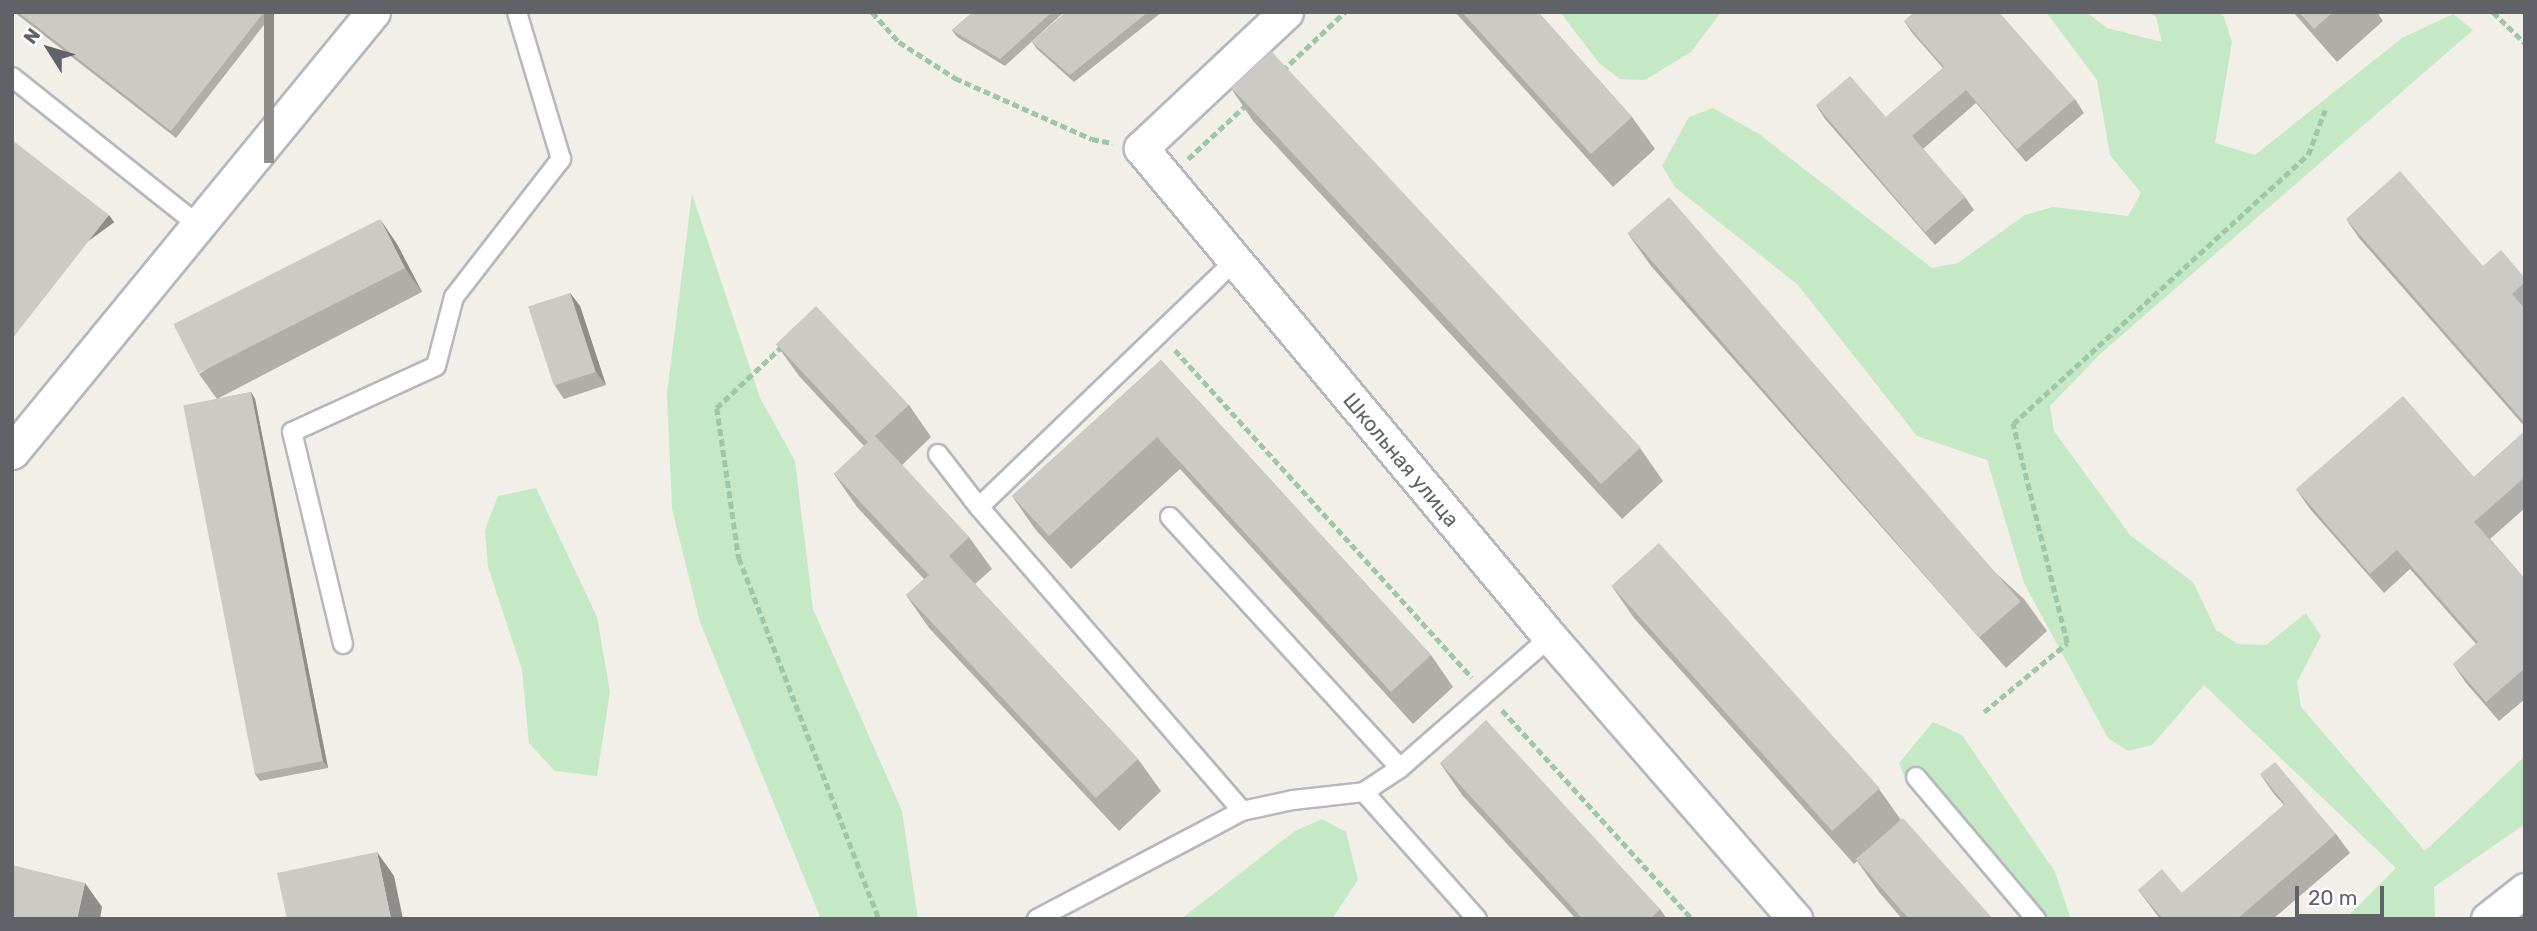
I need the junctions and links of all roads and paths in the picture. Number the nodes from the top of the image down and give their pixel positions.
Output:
1 (373, 12) edge
2 (517, 12) edge
3 (872, 12) edge
4 (1286, 12) edge
5 (1345, 12) edge
6 (2493, 12) edge
7 (2525, 43) edge
8 (12, 77) edge
9 (1275, 77) edge
10 (1256, 96) edge
11 (2325, 110) dead end
12 (1141, 148) junction
13 (1167, 179) junction
14 (200, 226) junction
15 (1235, 261) junction
16 (1160, 334) junction
17 (784, 345) edge
18 (12, 452) edge
19 (938, 454) dead end
20 (979, 507) junction
21 (1170, 517) dead end
22 (1550, 637) junction
23 (343, 644) dead end
24 (1486, 693) junction
25 (1984, 712) dead end
26 (1400, 768) junction
27 (1916, 777) dead end
28 (1364, 792) junction
29 (1242, 811) junction
30 (2525, 890) edge
31 (879, 919) edge
32 (1037, 919) edge
33 (1477, 919) edge
34 (1692, 919) edge
35 (1794, 919) edge
36 (2036, 919) edge
37 (2488, 919) edge

1 - 14 street
2 - 23 lane
3 - 12 path
4 - 12 street
5 - 9 path
6 - 7 path
8 - 14 lane
10 - 13 path
11 - 25 path
12 - 13 street, Школьная улица
13 - 15 street, Школьная улица
14 - 18 street
15 - 16 lane
15 - 22 street, Школьная улица
16 - 20 lane
16 - 24 path
17 - 31 path
19 - 20 lane
20 - 29 lane
21 - 26 lane
22 - 24 lane
22 - 35 street, Школьная улица
24 - 26 lane
24 - 34 path
26 - 28 lane
27 - 36 lane
28 - 29 lane
28 - 33 lane
29 - 32 lane
30 - 37 street

